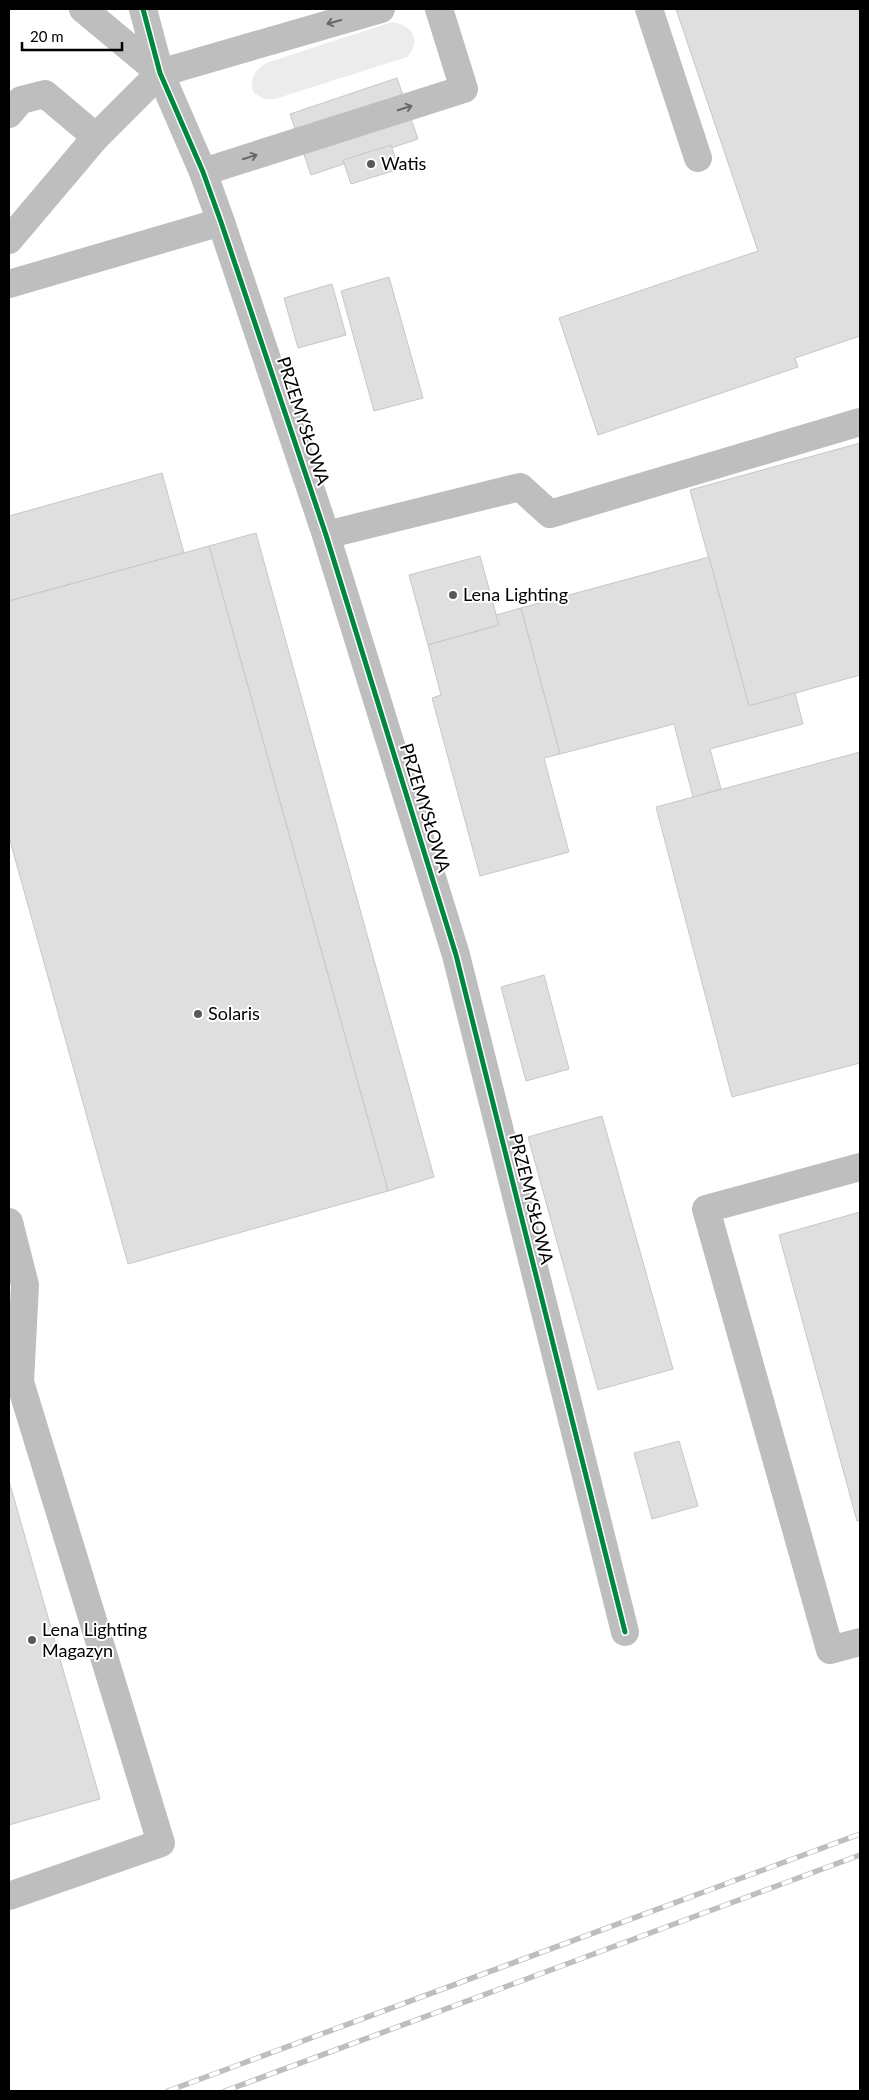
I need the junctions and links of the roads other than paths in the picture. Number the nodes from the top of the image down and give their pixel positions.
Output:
1 (83, 9) edge
2 (143, 9) edge
3 (381, 9) edge
4 (439, 9) edge
5 (649, 9) edge
6 (160, 74) junction
7 (9, 114) edge
8 (96, 137) junction
9 (698, 158) dead end
10 (203, 172) junction
11 (221, 222) junction
12 (9, 240) edge
13 (9, 284) edge
14 (860, 422) edge
15 (326, 535) junction
16 (860, 1167) edge
17 (9, 1222) edge
18 (14, 1383) edge
19 (625, 1632) dead end
20 (860, 1642) edge
21 (9, 1896) edge

1 - 6 street, PRZEMYSŁOWA
2 - 6 street, PRZEMYSŁOWA
3 -> 6 street
10 -> 4 street
5 - 9 street
6 - 8 street
6 - 10 street, PRZEMYSŁOWA
7 - 8 street
8 - 12 street
10 - 11 street, PRZEMYSŁOWA
11 - 13 street
11 - 15 street, PRZEMYSŁOWA
14 - 15 street
15 - 19 street, PRZEMYSŁOWA
16 - 20 street
17 - 18 street
18 - 21 street

